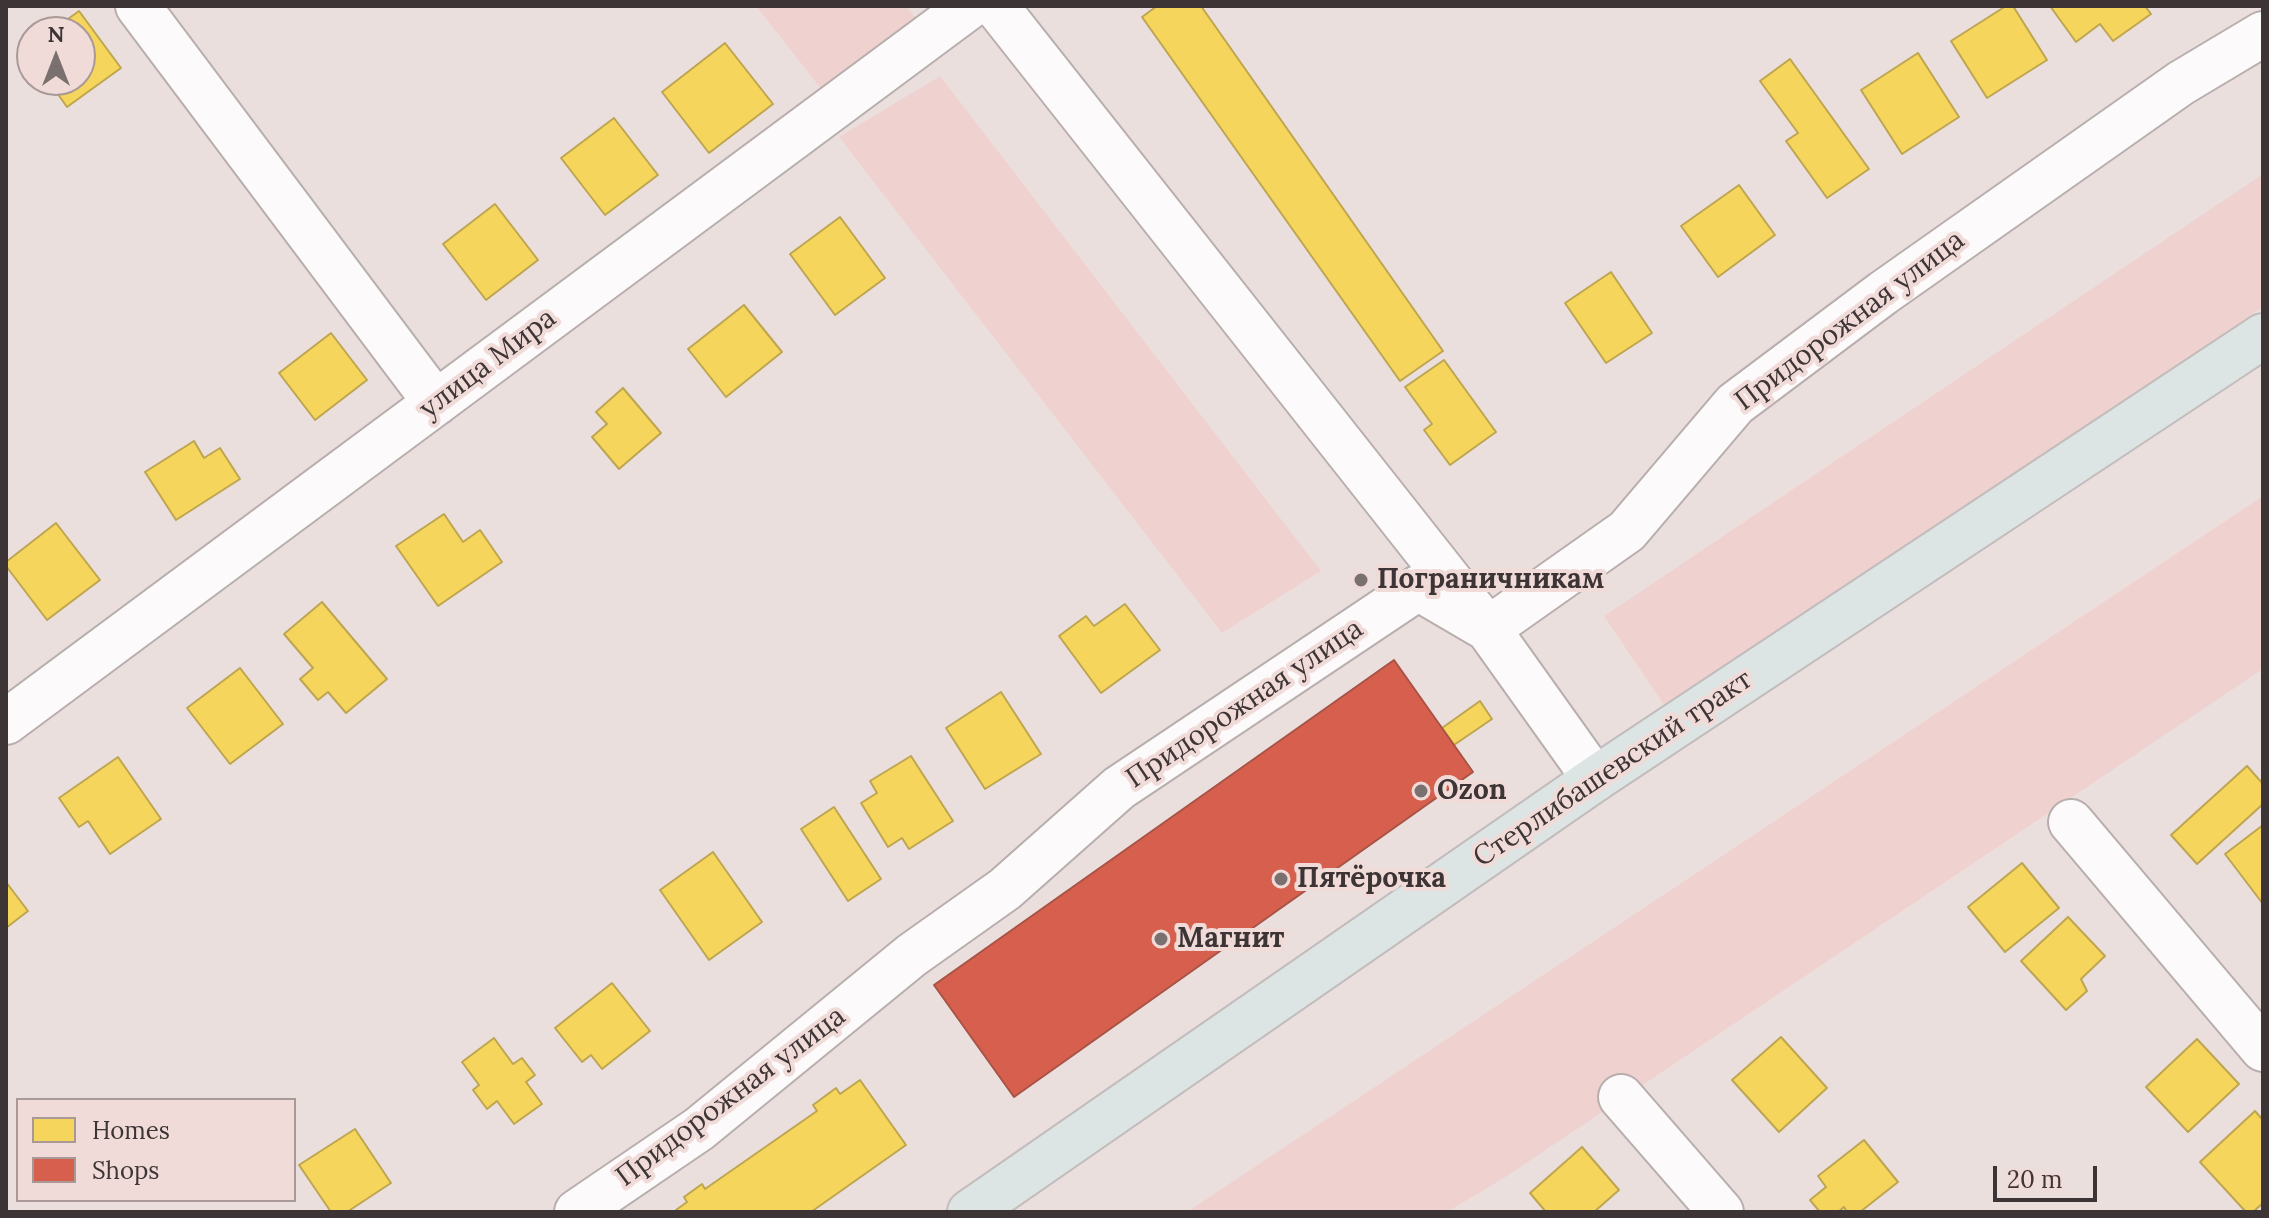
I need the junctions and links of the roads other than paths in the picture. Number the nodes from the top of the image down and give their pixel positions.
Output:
1 (138, 6) edge
2 (970, 6) edge
3 (996, 6) edge
4 (2263, 34) edge
5 (2263, 336) edge
6 (436, 403) junction
7 (1488, 629) junction
8 (6, 722) edge
9 (1595, 779) junction
10 (2071, 822) dead end
11 (2263, 1049) edge
12 (1621, 1097) dead end
13 (577, 1212) edge
14 (970, 1212) edge
15 (1721, 1212) edge

1 - 6 street
2 - 6 street, улица Мира
3 - 7 street
4 - 7 street, Придорожная улица
5 - 9 main road, Стерлибашевский тракт
6 - 8 street, улица Мира
7 - 9 street
7 - 13 street, Придорожная улица
9 - 14 main road, Стерлибашевский тракт
10 - 11 street
12 - 15 street

